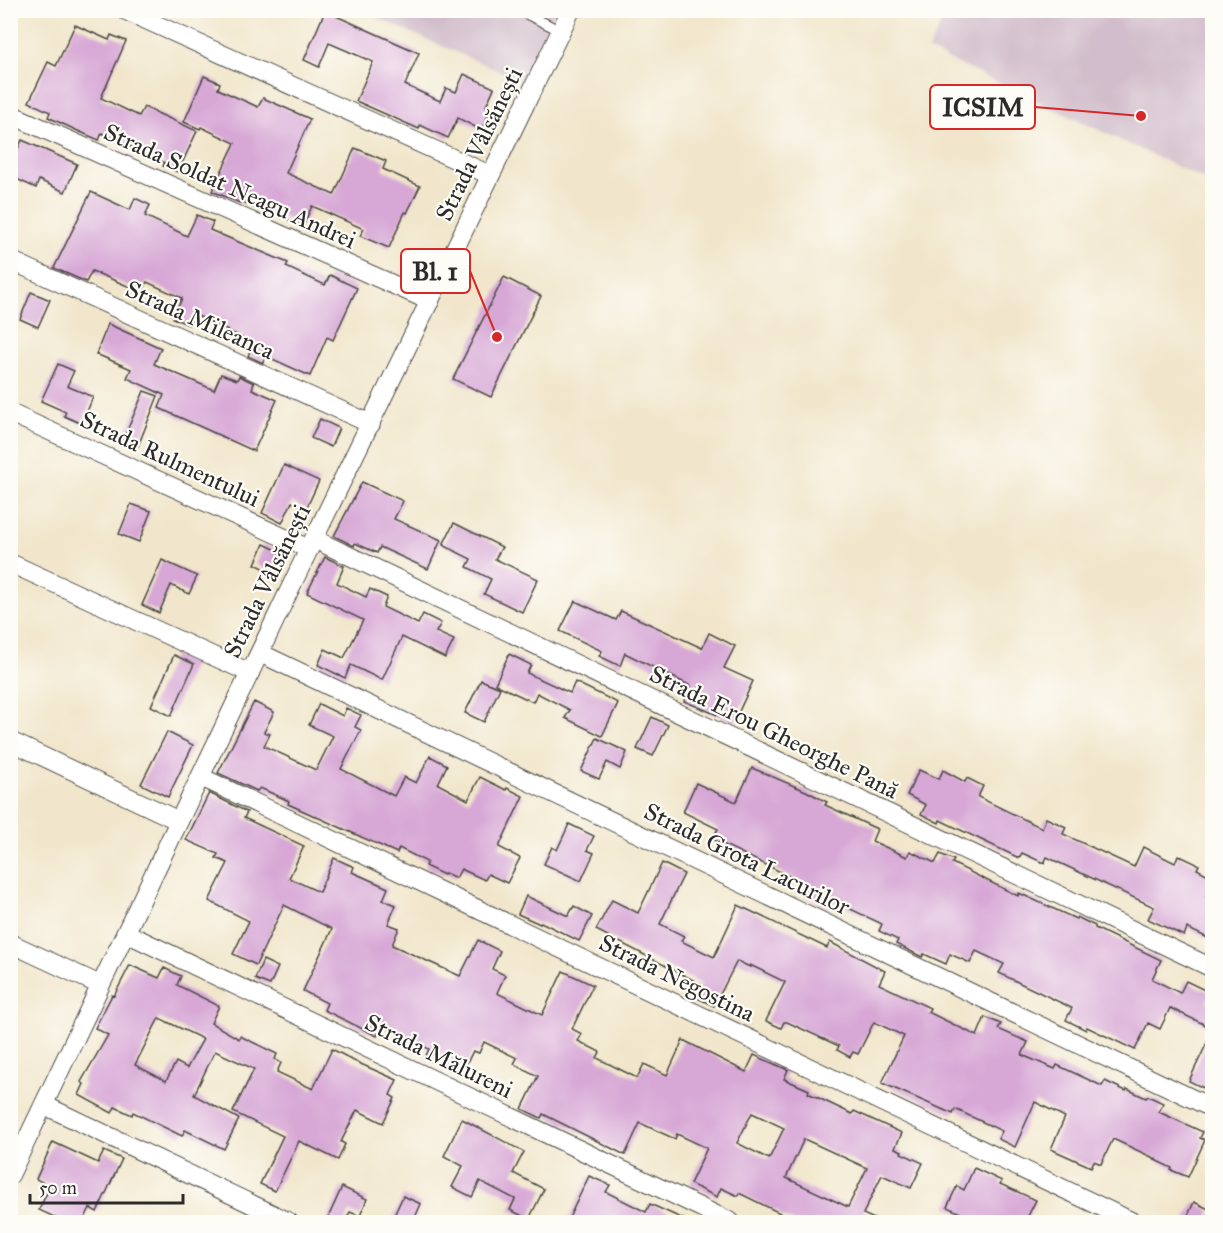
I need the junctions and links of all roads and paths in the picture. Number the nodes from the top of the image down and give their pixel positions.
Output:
1 (124, 10) edge
2 (518, 10) edge
3 (571, 10) edge
4 (561, 31) junction
5 (10, 114) edge
6 (490, 175) junction
7 (10, 260) edge
8 (430, 301) junction
9 (10, 413) edge
10 (371, 424) junction
11 (312, 544) junction
12 (10, 563) edge
13 (260, 653) junction
14 (250, 673) junction
15 (10, 741) edge
16 (201, 777) junction
17 (179, 820) junction
18 (126, 933) junction
19 (10, 943) edge
20 (1212, 968) edge
21 (100, 985) junction
22 (44, 1105) junction
23 (1212, 1108) edge
24 (16, 1147) edge
25 (10, 1175) edge
26 (290, 1222) edge
27 (731, 1222) edge
28 (1133, 1222) edge

1 - 6 street
2 - 4 lane
3 - 4 street, Strada Vâlsănești
4 - 6 street, Strada Vâlsănești
5 - 8 street, Strada Soldat Neagu Andrei
6 - 8 street, Strada Vâlsănești
7 - 10 street, Strada Mileanca
8 - 10 street, Strada Vâlsănești
9 - 11 street, Strada Rulmentului
10 - 11 street, Strada Vâlsănești
11 - 13 street, Strada Vâlsănești
11 - 20 street, Strada Erou Gheorghe Pană
12 - 14 street
13 - 14 street, Strada Vâlsănești
13 - 23 street, Strada Grota Lacurilor
14 - 16 street, Strada Vâlsănești
15 - 17 street
16 - 17 street, Strada Vâlsănești
16 - 28 street, Strada Negostina
17 - 18 street, Strada Vâlsănești
18 - 21 street, Strada Vâlsănești
18 - 27 street, Strada Mălureni
19 - 21 street
21 - 22 street, Strada Vâlsănești
22 - 24 street, Strada Vâlsănești
22 - 26 street
24 - 25 street, Strada Vâlsănești

